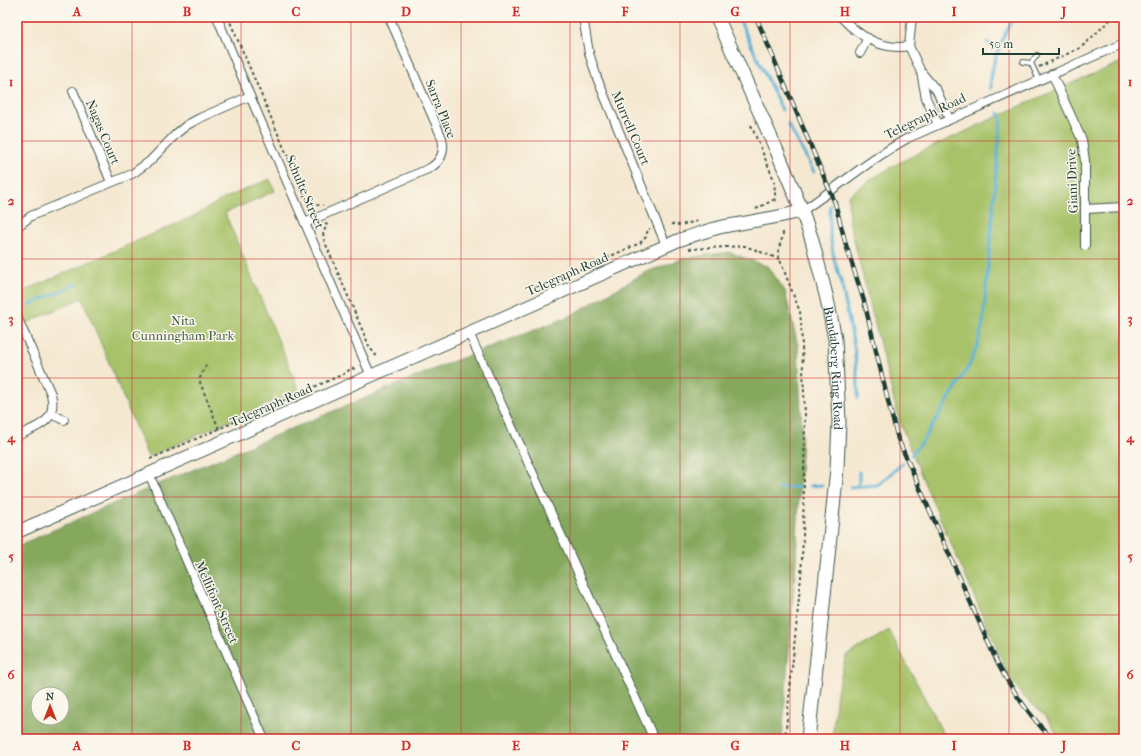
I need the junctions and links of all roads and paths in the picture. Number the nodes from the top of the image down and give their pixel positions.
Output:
1 (218, 17) edge
2 (228, 17) edge
3 (390, 17) edge
4 (583, 17) edge
5 (717, 17) edge
6 (841, 17) edge
7 (912, 17) edge
8 (1113, 17) edge
9 (868, 38) junction
10 (1124, 43) edge
11 (910, 46) junction
12 (860, 53) dead end
13 (1037, 55) dead end
14 (1023, 62) dead end
15 (1031, 63) junction
16 (1034, 69) junction
17 (921, 72) junction
18 (1052, 74) junction
19 (1039, 80) junction
20 (73, 91) dead end
21 (250, 96) junction
22 (749, 119) dead end
23 (949, 119) junction
24 (938, 124) junction
25 (111, 182) junction
26 (324, 204) dead end
27 (776, 204) dead end
28 (1124, 207) edge
29 (1085, 209) junction
30 (802, 211) junction
31 (324, 222) dead end
32 (305, 223) junction
33 (17, 227) edge
34 (651, 229) dead end
35 (783, 232) dead end
36 (666, 245) junction
37 (1085, 246) dead end
38 (687, 249) dead end
39 (779, 259) junction
40 (552, 282) dead end
41 (17, 317) edge
42 (469, 333) junction
43 (374, 358) dead end
44 (206, 365) dead end
45 (355, 369) dead end
46 (371, 376) junction
47 (51, 414) junction
48 (64, 420) dead end
49 (219, 429) junction
50 (17, 436) edge
51 (150, 459) dead end
52 (149, 474) junction
53 (17, 532) edge
54 (264, 739) edge
55 (654, 739) edge
56 (785, 739) edge
57 (808, 739) edge

1 - 21 street, Schulte Street
2 - 26 path
3 - 32 street, Sarra Place
4 - 36 street, Murrell Court
5 - 30 main road, Bundaberg Ring Road
6 - 9 street
7 - 11 street
8 - 16 path
9 - 11 street
9 - 12 street
10 - 18 street, Telegraph Road
11 - 17 street
13 - 15 lane
14 - 15 lane
15 - 16 lane
16 - 19 lane
17 - 23 street
17 - 24 street
18 - 19 street, Telegraph Road
18 - 29 street, Giani Drive
19 - 23 street, Telegraph Road
20 - 25 street, Nagas Court
21 - 25 street
21 - 32 street, Schulte Street
22 - 27 path
23 - 24 street, Telegraph Road
24 - 30 street, Telegraph Road
25 - 33 street
28 - 29 street
29 - 37 street, Giani Drive
30 - 36 street, Telegraph Road
30 - 57 main road, Bundaberg Ring Road
31 - 43 path
32 - 46 street, Schulte Street
34 - 40 path
35 - 39 path
36 - 42 street, Telegraph Road
38 - 39 path
39 - 56 path
41 - 47 street
42 - 46 street, Telegraph Road
42 - 55 street
44 - 49 path
45 - 49 path
46 - 52 street, Telegraph Road
47 - 48 street
47 - 50 street
49 - 51 path
52 - 53 street, Telegraph Road
52 - 54 street, Mellifont Street

